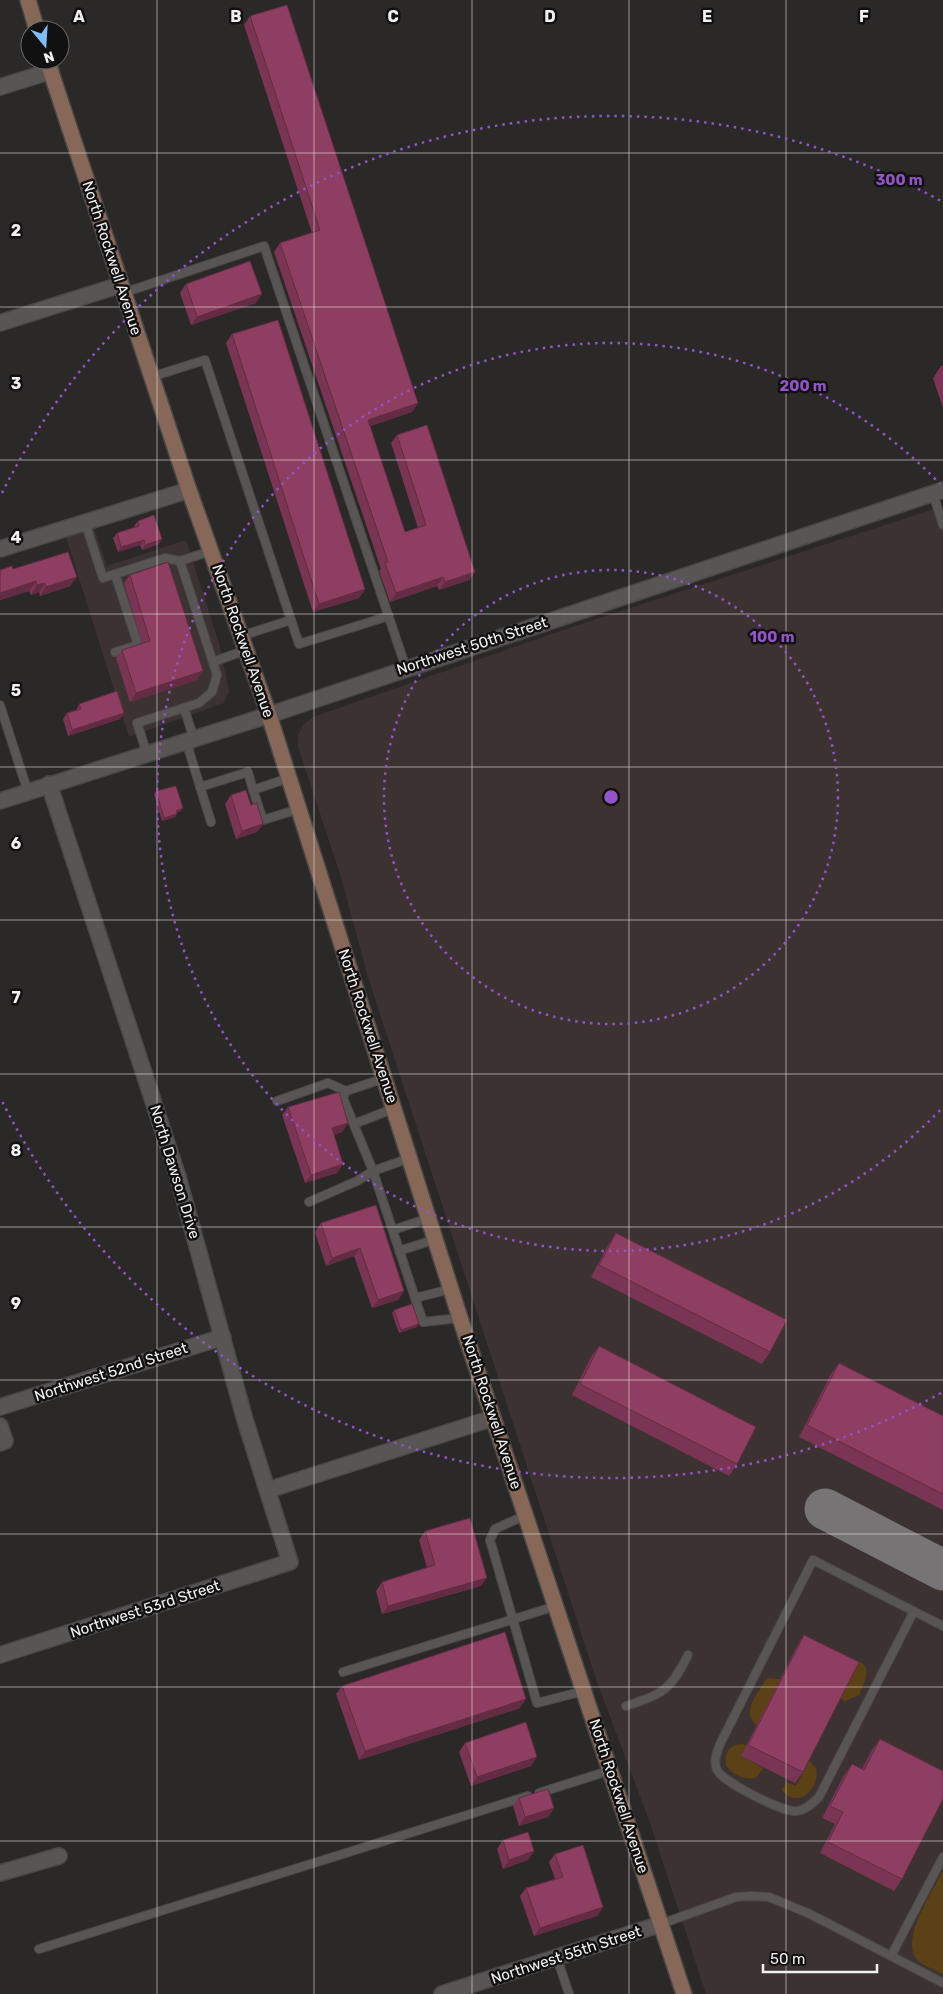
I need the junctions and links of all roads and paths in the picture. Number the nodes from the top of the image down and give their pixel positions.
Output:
1 (28, 0) edge
2 (34, 20) edge
3 (40, 70) edge
4 (50, 70) edge
5 (0, 87) edge
6 (122, 289) junction
7 (0, 323) edge
8 (152, 377) junction
9 (189, 490) junction
10 (938, 492) edge
11 (85, 522) junction
12 (943, 525) edge
13 (0, 549) edge
14 (211, 551) junction
15 (180, 561) junction
16 (115, 574) junction
17 (389, 616) junction
18 (291, 620) junction
19 (244, 643) junction
20 (115, 652) dead end
21 (213, 662) junction
22 (406, 668) junction
23 (0, 705) edge
24 (184, 708) junction
25 (269, 715) junction
26 (190, 740) junction
27 (147, 754) junction
28 (290, 778) junction
29 (49, 784) junction
30 (200, 787) junction
31 (253, 790) junction
32 (28, 792) junction
33 (0, 801) edge
34 (299, 809) junction
35 (211, 822) dead end
36 (385, 1078) junction
37 (346, 1091) junction
38 (277, 1101) dead end
39 (395, 1108) junction
40 (354, 1124) junction
41 (410, 1158) junction
42 (373, 1171) junction
43 (309, 1202) dead end
44 (429, 1218) junction
45 (392, 1230) junction
46 (436, 1239) junction
47 (399, 1250) junction
48 (451, 1288) junction
49 (415, 1298) junction
50 (460, 1318) junction
51 (223, 1337) junction
52 (0, 1407) edge
53 (494, 1418) junction
54 (0, 1426) edge
55 (2, 1442) edge
56 (268, 1490) junction
57 (526, 1515) junction
58 (290, 1562) joint
59 (556, 1606) junction
60 (914, 1612) junction
61 (512, 1620) junction
62 (943, 1626) edge
63 (0, 1655) edge
64 (688, 1655) dead end
65 (342, 1672) dead end
66 (584, 1691) junction
67 (626, 1706) dead end
68 (611, 1770) junction
69 (60, 1856) dead end
70 (943, 1857) edge
71 (0, 1873) edge
72 (661, 1924) junction
73 (39, 1949) dead end
74 (891, 1956) junction
75 (557, 1958) junction
76 (943, 1983) edge
77 (442, 1994) edge
78 (569, 1994) edge
79 (684, 1994) edge

1 - 2 main road
3 - 5 street
4 - 6 main road, North Rockwell Avenue
6 - 7 street
6 - 8 main road, North Rockwell Avenue
6 - 17 lane
8 - 9 main road, North Rockwell Avenue
8 - 18 lane
9 - 11 street
9 - 14 main road, North Rockwell Avenue
10 - 12 lane
10 - 22 street, Northwest 50th Street
11 - 13 street
11 - 16 lane
14 - 15 lane
14 - 19 main road, North Rockwell Avenue
15 - 16 lane
15 - 21 lane
16 - 20 lane
17 - 18 lane
17 - 22 lane
18 - 19 lane
19 - 21 lane
19 - 25 main road, North Rockwell Avenue
21 - 24 lane
22 - 25 street, Northwest 50th Street
23 - 32 lane
24 - 26 lane
24 - 27 lane
25 - 26 street, Northwest 50th Street
25 - 28 main road, North Rockwell Avenue
26 - 27 street, Northwest 50th Street
26 - 30 lane
27 - 29 street, Northwest 50th Street
28 - 31 lane
28 - 34 main road, North Rockwell Avenue
29 - 32 street, Northwest 50th Street
29 - 51 street, North Dawson Drive
30 - 31 lane
30 - 35 lane
31 - 34 lane
32 - 33 street, Northwest 50th Street
34 - 36 main road, North Rockwell Avenue
36 - 37 lane
36 - 39 main road, North Rockwell Avenue
37 - 38 lane
37 - 40 lane
39 - 40 lane
39 - 41 main road, North Rockwell Avenue
40 - 42 lane
41 - 42 lane
41 - 44 main road, North Rockwell Avenue
42 - 43 lane
42 - 45 lane
44 - 45 lane
44 - 46 main road, North Rockwell Avenue
45 - 47 lane
46 - 47 lane
46 - 48 main road, North Rockwell Avenue
47 - 49 lane
48 - 49 lane
48 - 50 main road, North Rockwell Avenue
49 - 50 lane
50 - 53 main road, North Rockwell Avenue
51 - 52 street, Northwest 52nd Street
51 - 56 street, North Dawson Drive
53 - 56 street
53 - 57 main road, North Rockwell Avenue
54 - 55 street
56 - 58 street, North Dawson Drive
57 - 59 main road, North Rockwell Avenue
57 - 61 lane
58 - 63 street, Northwest 53rd Street
59 - 61 lane
59 - 66 main road, North Rockwell Avenue
60 - 60 lane
60 - 62 lane
61 - 65 lane
61 - 66 lane
64 - 67 lane
66 - 68 main road, North Rockwell Avenue
68 - 72 main road, North Rockwell Avenue
68 - 73 lane
69 - 71 street
70 - 74 lane
72 - 74 lane
72 - 75 street, Northwest 55th Street
72 - 79 main road, North Rockwell Avenue
74 - 76 lane
75 - 77 street, Northwest 55th Street
75 - 78 lane

